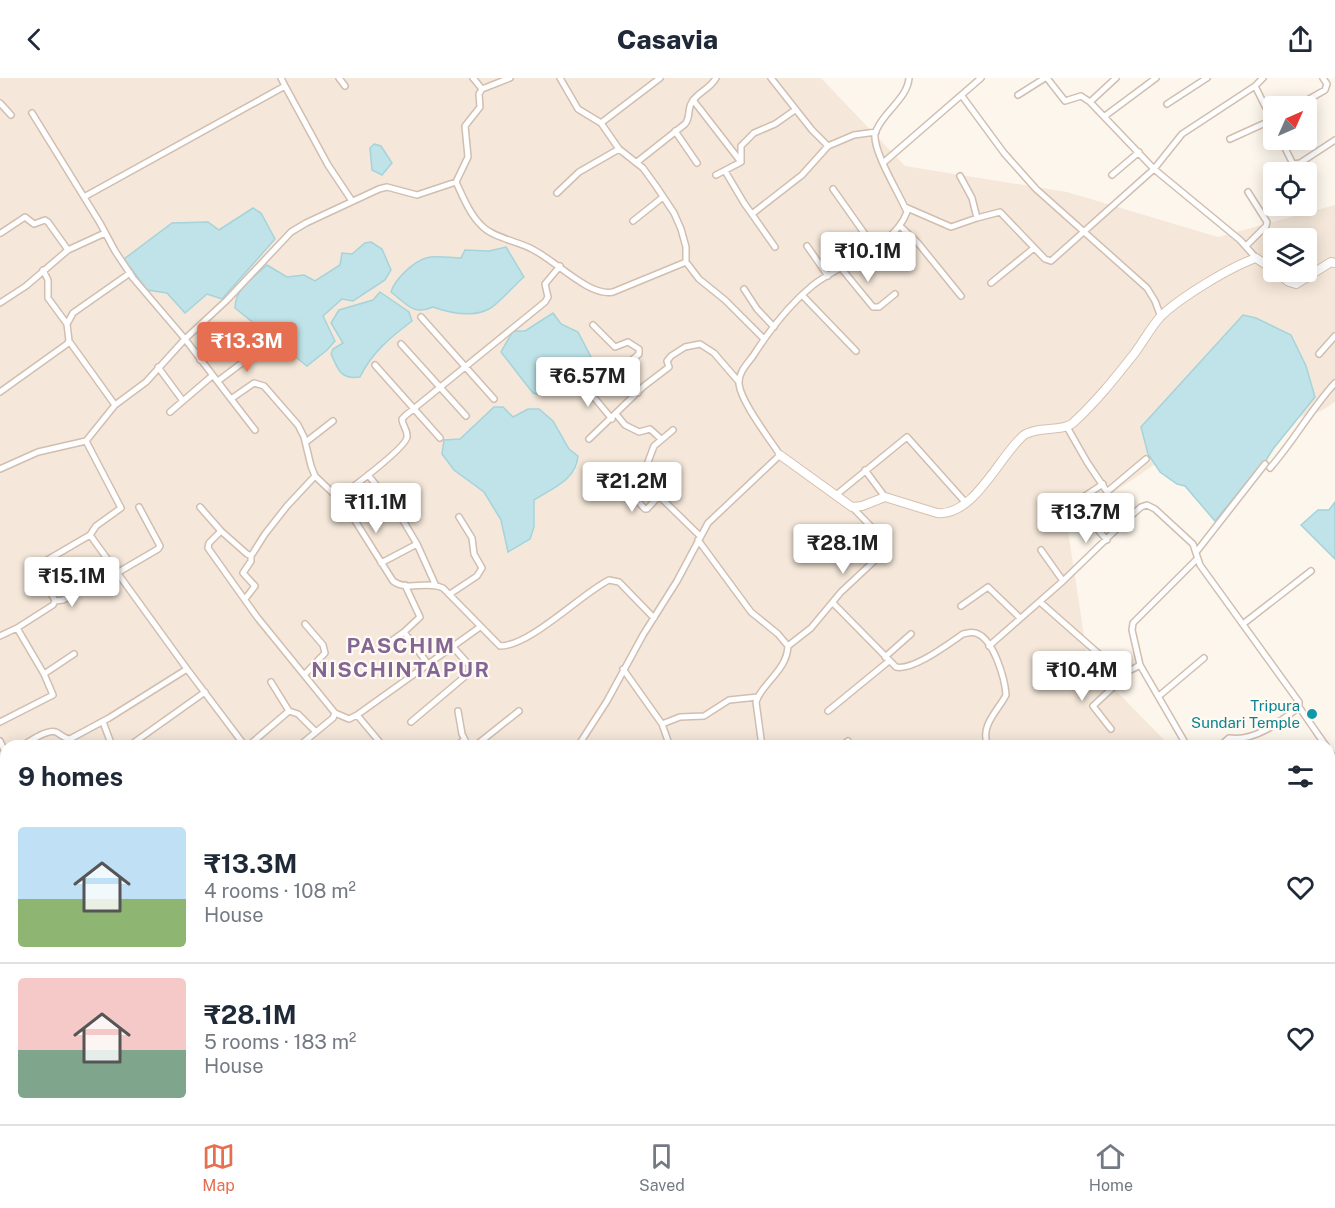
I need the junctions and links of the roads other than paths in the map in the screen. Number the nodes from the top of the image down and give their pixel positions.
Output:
1 (280, 78) edge
2 (339, 78) edge
3 (473, 78) edge
4 (510, 78) edge
5 (560, 78) edge
6 (660, 78) edge
7 (771, 78) edge
8 (909, 78) edge
9 (981, 78) edge
10 (1046, 78) edge
11 (1116, 78) edge
12 (1156, 78) edge
13 (1207, 78) edge
14 (1263, 78) edge
15 (1323, 78) edge
16 (712, 80) edge
17 (285, 86) junction
18 (345, 86) dead end
19 (1255, 86) junction
20 (482, 88) junction
21 (1018, 95) dead end
22 (962, 96) junction
23 (1314, 96) edge
24 (693, 100) junction
25 (1090, 102) junction
26 (1263, 102) edge
27 (0, 103) edge
28 (1167, 104) dead end
29 (795, 110) junction
30 (32, 113) dead end
31 (10, 115) dead end
32 (1105, 116) junction
33 (601, 123) junction
34 (1263, 125) edge
35 (675, 131) junction
36 (876, 132) junction
37 (1230, 139) dead end
38 (1335, 140) edge
39 (828, 146) junction
40 (619, 149) junction
41 (1286, 150) edge
42 (1139, 152) junction
43 (637, 162) junction
44 (741, 162) junction
45 (697, 163) dead end
46 (883, 164) junction
47 (1154, 169) junction
48 (725, 171) junction
49 (1112, 175) dead end
50 (716, 176) dead end
51 (960, 176) dead end
52 (456, 182) junction
53 (833, 189) dead end
54 (1248, 192) dead end
55 (556, 194) dead end
56 (663, 196) junction
57 (84, 197) junction
58 (352, 201) junction
59 (905, 207) junction
60 (752, 214) junction
61 (977, 218) junction
62 (633, 221) dead end
63 (900, 226) junction
64 (1085, 231) junction
65 (1, 232) edge
66 (105, 233) junction
67 (807, 246) dead end
68 (1246, 246) junction
69 (775, 247) dead end
70 (874, 247) junction
71 (1034, 248) junction
72 (68, 250) junction
73 (1256, 258) junction
74 (1334, 260) edge
75 (686, 262) junction
76 (1263, 263) edge
77 (560, 266) junction
78 (841, 268) junction
79 (43, 270) junction
80 (1317, 271) edge
81 (130, 273) junction
82 (828, 276) junction
83 (991, 284) dead end
84 (744, 290) dead end
85 (895, 294) dead end
86 (802, 295) junction
87 (961, 297) dead end
88 (0, 303) edge
89 (421, 317) dead end
90 (1161, 317) junction
91 (67, 324) junction
92 (592, 325) dead end
93 (245, 327) dead end
94 (774, 327) junction
95 (1335, 336) edge
96 (185, 339) junction
97 (764, 339) junction
98 (69, 341) junction
99 (401, 344) dead end
100 (262, 347) dead end
101 (856, 351) dead end
102 (1319, 354) dead end
103 (200, 360) junction
104 (375, 365) dead end
105 (465, 365) junction
106 (158, 367) junction
107 (212, 376) junction
108 (218, 381) junction
109 (739, 382) junction
110 (582, 383) dead end
111 (1335, 383) edge
112 (440, 387) junction
113 (0, 392) edge
114 (638, 393) junction
115 (231, 399) junction
116 (494, 399) dead end
117 (183, 401) junction
118 (115, 405) junction
119 (414, 408) junction
120 (170, 412) dead end
121 (466, 416) dead end
122 (614, 416) junction
123 (333, 421) dead end
124 (1067, 427) junction
125 (255, 430) dead end
126 (673, 430) dead end
127 (440, 438) dead end
128 (590, 439) dead end
129 (661, 440) junction
130 (86, 441) junction
131 (306, 442) junction
132 (780, 455) junction
133 (1146, 459) dead end
134 (0, 470) edge
135 (865, 470) junction
136 (368, 475) junction
137 (315, 476) junction
138 (1102, 484) junction
139 (597, 487) dead end
140 (1108, 491) junction
141 (836, 495) junction
142 (659, 496) junction
143 (885, 497) junction
144 (338, 498) junction
145 (967, 503) junction
146 (140, 507) dead end
147 (200, 507) dead end
148 (852, 507) junction
149 (459, 517) dead end
150 (1126, 520) junction
151 (221, 531) junction
152 (90, 535) junction
153 (699, 538) junction
154 (1107, 540) junction
155 (417, 544) junction
156 (1041, 550) dead end
157 (1197, 551) junction
158 (251, 556) junction
159 (1197, 559) junction
160 (381, 563) junction
161 (1311, 571) dead end
162 (117, 573) junction
163 (1063, 581) junction
164 (435, 584) junction
165 (405, 585) junction
166 (81, 589) dead end
167 (450, 594) junction
168 (244, 599) junction
169 (55, 601) junction
170 (1040, 602) junction
171 (833, 603) junction
172 (961, 606) dead end
173 (654, 618) junction
174 (1020, 618) junction
175 (305, 624) dead end
176 (1243, 624) junction
177 (480, 627) junction
178 (17, 628) junction
179 (404, 632) junction
180 (911, 634) dead end
181 (0, 636) edge
182 (788, 646) junction
183 (989, 646) junction
184 (453, 647) junction
185 (380, 649) dead end
186 (74, 654) dead end
187 (1204, 658) dead end
188 (887, 659) junction
189 (428, 664) junction
190 (1140, 665) junction
191 (187, 669) junction
192 (623, 669) junction
193 (1122, 672) junction
194 (44, 674) junction
195 (305, 674) junction
196 (271, 682) dead end
197 (205, 692) junction
198 (1159, 696) junction
199 (758, 697) junction
200 (1299, 707) junction
201 (289, 711) junction
202 (458, 711) dead end
203 (519, 711) dead end
204 (828, 711) dead end
205 (335, 713) junction
206 (357, 715) junction
207 (0, 722) edge
208 (103, 722) junction
209 (411, 722) dead end
210 (662, 724) junction
211 (1111, 729) dead end
212 (316, 732) junction
213 (34, 740) edge
214 (110, 740) edge
215 (137, 740) edge
216 (242, 740) edge
217 (254, 740) edge
218 (307, 740) edge
219 (378, 740) edge
220 (465, 740) edge
221 (483, 740) edge
222 (583, 740) edge
223 (668, 740) edge
224 (761, 740) edge
225 (987, 740) edge
226 (1184, 740) edge
227 (1240, 740) edge
228 (1322, 740) edge

1 - 17 street
2 - 18 street
3 - 20 street
4 - 20 street
5 - 33 street
6 - 33 street
7 - 29 street
8 - 36 street
9 - 22 street
10 - 21 street
10 - 25 street
11 - 25 street
12 - 32 street
13 - 28 street
14 - 19 street
15 - 23 street
16 - 24 street
17 - 57 street
17 - 58 street
19 - 26 street
19 - 47 street
20 - 52 street
22 - 46 street
22 - 64 street
24 - 35 street
24 - 44 street
25 - 32 street
27 - 31 street
29 - 39 street
29 - 44 street
30 - 57 street
32 - 42 street
33 - 40 street
34 - 37 street
35 - 43 street
35 - 45 street
36 - 39 street
36 - 46 street
38 - 41 street
39 - 60 street
40 - 43 street
40 - 55 street
42 - 47 street
42 - 49 street
43 - 56 street
44 - 48 street
46 - 59 street
47 - 64 street
47 - 68 street
48 - 50 street
48 - 60 street
51 - 61 street
52 - 58 street
52 - 77 street
53 - 70 street
54 - 68 street
56 - 62 street
56 - 75 street
57 - 66 street
58 - 96 street
59 - 61 street
59 - 63 street
60 - 69 street
61 - 71 street
63 - 70 street
63 - 87 street
64 - 71 street
64 - 90 street
65 - 72 street
66 - 72 street
66 - 81 street
67 - 82 street
68 - 73 street
70 - 78 street
71 - 83 street
72 - 79 street
73 - 76 main road
73 - 90 main road
74 - 80 main road
75 - 77 street
75 - 97 street
77 - 105 street
78 - 82 street
78 - 85 street
79 - 88 street
79 - 91 street
81 - 91 street
81 - 96 street
82 - 86 street
84 - 94 street
86 - 94 street
86 - 101 street
89 - 105 street
90 - 124 main road
91 - 98 street
92 - 114 street
93 - 103 street
94 - 97 street
95 - 102 street
96 - 103 street
96 - 106 street
97 - 109 street
98 - 113 street
98 - 118 street
99 - 112 street
100 - 108 street
103 - 107 street
104 - 119 street
105 - 112 street
105 - 116 street
106 - 117 street
106 - 118 street
107 - 108 street
107 - 117 street
108 - 115 street
109 - 114 street
109 - 132 street
110 - 122 street
111 - 157 street
112 - 119 street
112 - 121 street
114 - 122 street
115 - 125 street
115 - 131 street
117 - 120 street
118 - 130 street
119 - 127 street
119 - 136 street
122 - 128 street
122 - 129 street
123 - 131 street
124 - 138 street
124 - 145 main road
126 - 129 street
129 - 142 street
130 - 134 street
130 - 152 street
131 - 137 street
132 - 141 main road
132 - 153 street
133 - 140 street
135 - 141 street
135 - 143 street
135 - 145 street
136 - 144 street
136 - 155 street
137 - 144 street
137 - 158 street
138 - 140 street
138 - 154 street
139 - 142 street
140 - 150 street
141 - 148 main road
142 - 153 street
143 - 145 main road
143 - 148 main road
144 - 160 street
146 - 162 street
147 - 151 street
148 - 171 street
149 - 167 street
150 - 154 street
150 - 157 street
151 - 158 street
151 - 168 street
152 - 162 street
152 - 169 street
153 - 173 street
153 - 182 street
154 - 163 street
155 - 160 street
155 - 164 street
156 - 163 street
157 - 159 street
158 - 168 street
159 - 176 street
159 - 190 street
160 - 165 street
161 - 176 street
162 - 191 street
163 - 170 street
164 - 165 street
164 - 167 street
165 - 179 street
166 - 169 street
167 - 177 street
168 - 195 street
169 - 178 street
170 - 174 street
170 - 193 street
171 - 182 street
171 - 188 street
172 - 174 street
173 - 177 street
173 - 192 street
174 - 183 street
175 - 195 street
176 - 200 street
177 - 184 street
178 - 181 street
178 - 194 street
179 - 185 street
179 - 189 street
180 - 188 street
182 - 199 street
183 - 188 street
183 - 225 street
184 - 189 street
184 - 209 street
186 - 194 street
187 - 198 street
188 - 204 street
189 - 206 street
190 - 193 street
190 - 198 street
191 - 197 street
191 - 208 street
192 - 210 street
192 - 222 street
193 - 211 street
194 - 207 street
195 - 205 street
196 - 201 street
197 - 215 street
197 - 216 street
198 - 226 street
199 - 210 street
199 - 224 street
200 - 227 street
200 - 228 street
201 - 212 street
201 - 217 street
202 - 220 street
203 - 221 street
205 - 206 street
205 - 212 street
206 - 219 street
208 - 213 street
208 - 214 street
210 - 223 street
212 - 218 street

